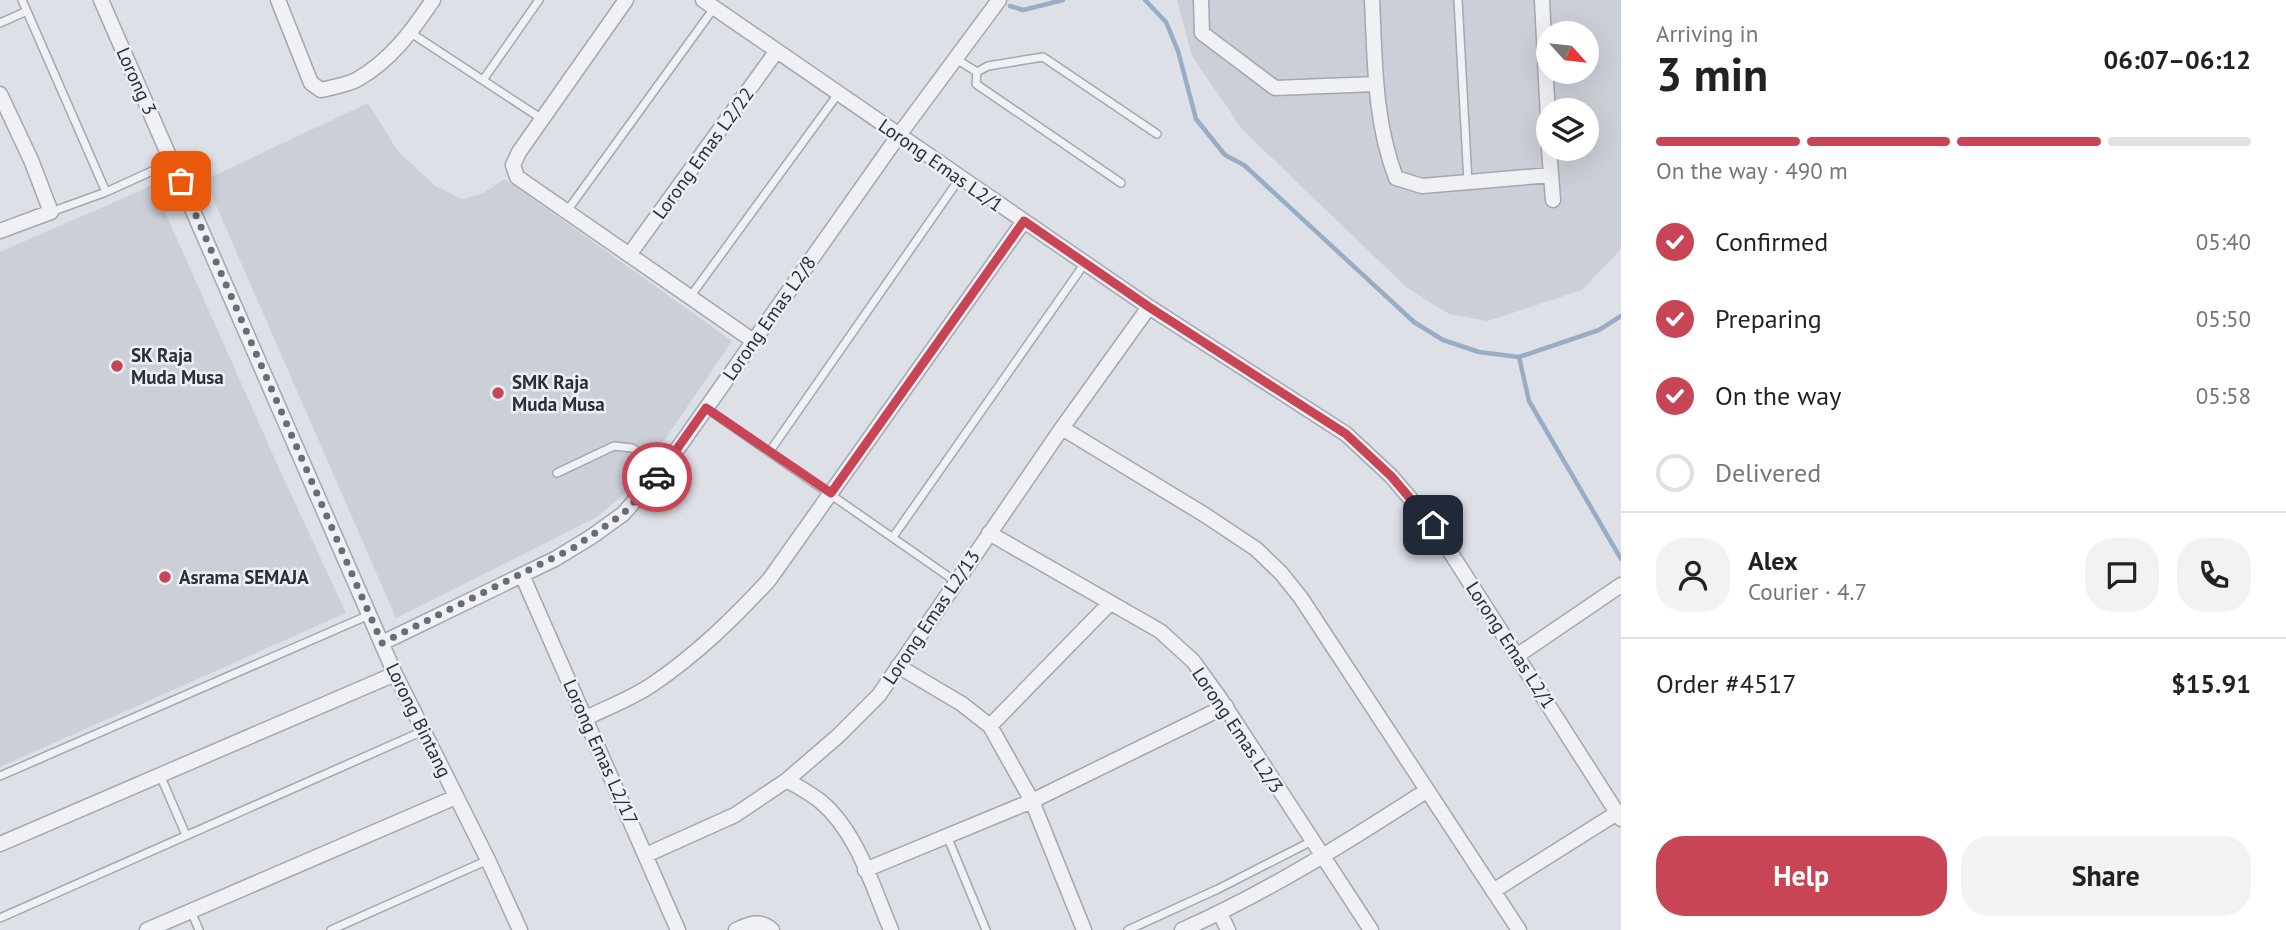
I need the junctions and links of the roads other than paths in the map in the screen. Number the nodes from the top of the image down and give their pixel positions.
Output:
1 (22, 0) edge
2 (101, 0) edge
3 (278, 0) edge
4 (433, 0) edge
5 (540, 0) edge
6 (626, 0) edge
7 (999, 0) edge
8 (1201, 0) edge
9 (1372, 0) edge
10 (1458, 0) edge
11 (1542, 0) edge
12 (709, 4) edge
13 (27, 11) junction
14 (0, 23) edge
15 (411, 33) junction
16 (776, 52) junction
17 (955, 59) junction
18 (977, 72) junction
19 (483, 80) junction
20 (1376, 84) junction
21 (839, 93) junction
22 (0, 94) edge
23 (1547, 98) edge
24 (542, 119) junction
25 (1157, 134) dead end
26 (898, 135) junction
27 (1550, 161) edge
28 (172, 162) junction
29 (1551, 175) junction
30 (960, 178) junction
31 (1468, 182) junction
32 (1121, 183) dead end
33 (106, 192) junction
34 (1553, 200) dead end
35 (567, 211) junction
36 (51, 212) junction
37 (1024, 221) junction
38 (0, 232) edge
39 (629, 255) junction
40 (1085, 263) junction
41 (690, 297) junction
42 (1149, 307) junction
43 (752, 340) junction
44 (706, 408) junction
45 (1062, 428) junction
46 (769, 451) junction
47 (664, 468) junction
48 (557, 473) dead end
49 (831, 493) junction
50 (989, 533) junction
51 (893, 537) junction
52 (522, 575) junction
53 (955, 581) junction
54 (1620, 585) edge
55 (1110, 603) junction
56 (369, 615) junction
57 (382, 643) junction
58 (1518, 655) junction
59 (898, 666) junction
60 (395, 674) junction
61 (1226, 706) junction
62 (586, 718) junction
63 (990, 726) junction
64 (423, 731) junction
65 (160, 775) junction
66 (0, 776) edge
67 (788, 780) junction
68 (1426, 791) junction
69 (456, 797) junction
70 (1032, 801) junction
71 (1619, 816) edge
72 (186, 835) junction
73 (947, 836) junction
74 (1312, 841) junction
75 (0, 844) edge
76 (646, 855) junction
77 (1322, 858) junction
78 (488, 860) junction
79 (865, 870) junction
80 (1493, 891) junction
81 (191, 911) junction
82 (1220, 913) junction
83 (0, 918) edge
84 (148, 930) edge
85 (199, 930) edge
86 (331, 930) edge
87 (520, 930) edge
88 (678, 930) edge
89 (736, 930) edge
90 (772, 930) edge
91 (891, 930) edge
92 (986, 930) edge
93 (1084, 930) edge
94 (1128, 930) edge
95 (1182, 930) edge
96 (1228, 930) edge
97 (1371, 930) edge
98 (1519, 930) edge

1 - 13 lane
2 - 28 street, Lorong 3
3 - 15 street
4 - 15 street
5 - 19 lane
6 - 24 street
7 - 17 street, Lorong Emas L2/8
8 - 20 street
9 - 20 street
10 - 31 lane
11 - 23 street
12 - 16 street, Lorong Emas L2/1
12 - 35 lane
13 - 14 lane
13 - 33 lane
15 - 19 lane
16 - 21 street, Lorong Emas L2/1
16 - 39 street, Lorong Emas L2/22
17 - 18 lane
17 - 26 street, Lorong Emas L2/8
18 - 25 lane
18 - 32 lane
19 - 24 lane
20 - 31 street
21 - 26 street, Lorong Emas L2/1
21 - 41 lane
22 - 36 street
24 - 35 street
26 - 30 street, Lorong Emas L2/1
26 - 43 street, Lorong Emas L2/8
27 - 29 street
28 - 33 lane
28 - 56 street, Lorong Bintang
29 - 31 street
29 - 34 street
30 - 37 street, Lorong Emas L2/1
30 - 46 lane
33 - 36 lane
35 - 39 street
36 - 38 street
37 - 40 street, Lorong Emas L2/1
37 - 49 street
39 - 41 street
40 - 42 street, Lorong Emas L2/1
40 - 51 lane
41 - 43 street
42 - 45 street, Lorong Emas L2/13
42 - 58 street, Lorong Emas L2/1
43 - 44 street, Lorong Emas L2/8
44 - 46 lane
44 - 47 street, Lorong Emas L2/8
45 - 50 street, Lorong Emas L2/13
45 - 68 street
46 - 49 lane
47 - 48 lane
47 - 52 street, Lorong Emas L2/8
49 - 51 lane
49 - 62 street
50 - 53 street, Lorong Emas L2/13
50 - 55 street, Lorong Emas L2/3
51 - 53 lane
52 - 57 street, Lorong Emas L2/8
52 - 62 street, Lorong Emas L2/17
53 - 59 street, Lorong Emas L2/13
54 - 58 street
55 - 61 street, Lorong Emas L2/3
55 - 63 street
56 - 57 street, Lorong Bintang
56 - 66 lane
57 - 60 street, Lorong Bintang
58 - 71 street, Lorong Emas L2/1
59 - 63 street
59 - 67 street, Lorong Emas L2/13
60 - 64 street, Lorong Bintang
60 - 65 street
61 - 70 street
61 - 74 street, Lorong Emas L2/3
62 - 76 street, Lorong Emas L2/17
63 - 70 street
64 - 69 street, Lorong Bintang
64 - 72 lane
65 - 72 lane
65 - 75 street
67 - 76 street, Lorong Emas L2/13
67 - 79 street
68 - 77 street
68 - 80 street
69 - 78 street, Lorong Bintang
69 - 81 street
70 - 73 street
70 - 93 street
71 - 80 street
72 - 83 lane
73 - 79 street
73 - 92 lane
74 - 77 street, Lorong Emas L2/3
74 - 94 lane
76 - 88 street, Lorong Emas L2/17
77 - 82 street
77 - 97 street, Lorong Emas L2/3
78 - 86 lane
78 - 87 street, Lorong Bintang
79 - 91 street
80 - 98 street
81 - 84 street
81 - 85 lane
82 - 95 street
82 - 96 street
89 - 90 street

